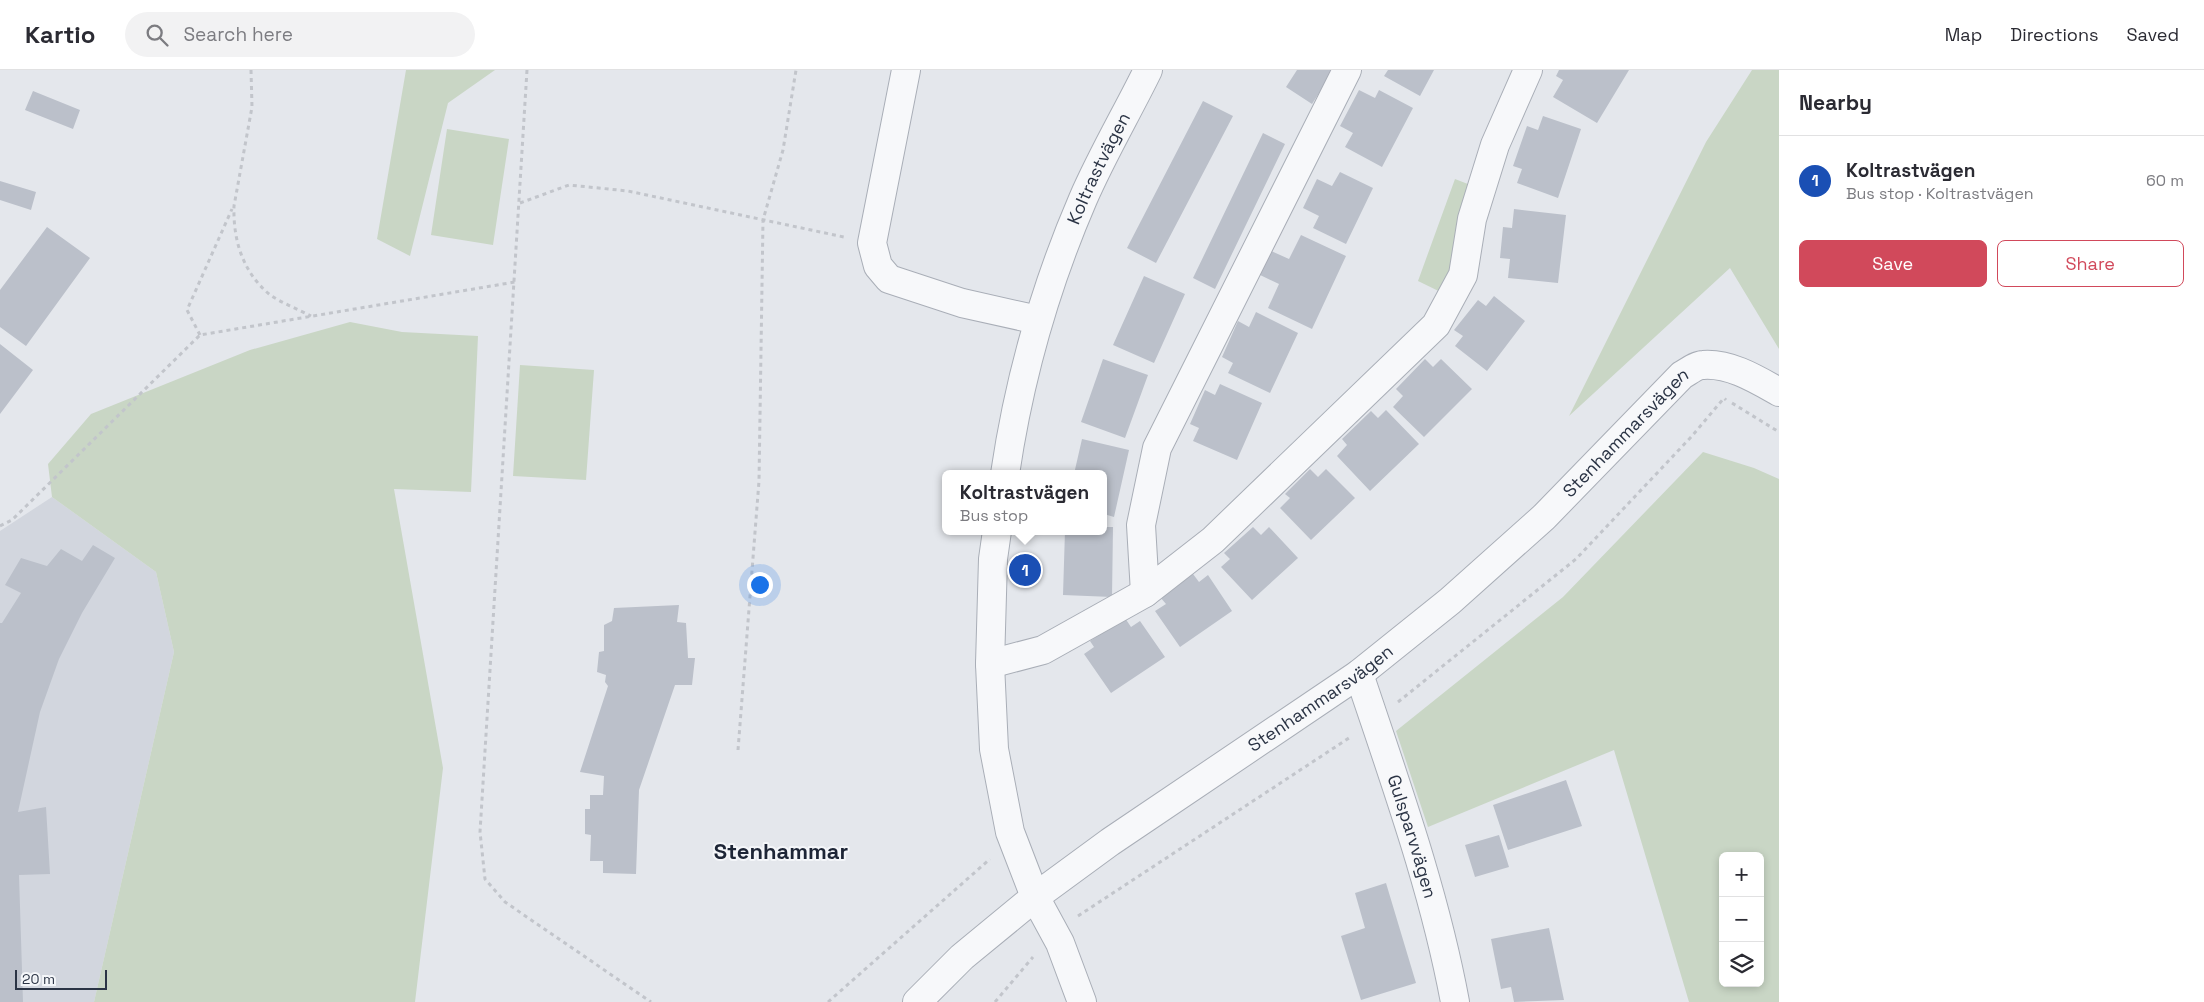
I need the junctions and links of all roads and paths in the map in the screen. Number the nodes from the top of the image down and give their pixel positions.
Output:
1 (251, 70) edge
2 (527, 70) edge
3 (796, 70) edge
4 (906, 70) edge
5 (1148, 70) edge
6 (1348, 70) edge
7 (1528, 70) edge
8 (520, 203) junction
9 (234, 206) junction
10 (763, 220) junction
11 (872, 242) junction
12 (515, 282) junction
13 (311, 317) junction
14 (1038, 320) junction
15 (200, 335) junction
16 (1779, 392) edge
17 (1006, 470) edge
18 (0, 526) edge
19 (996, 535) edge
20 (1145, 593) junction
21 (990, 664) junction
22 (1359, 674) junction
23 (738, 750) dead end
24 (1013, 839) junction
25 (1035, 897) junction
26 (651, 1002) edge
27 (828, 1002) edge
28 (917, 1002) edge
29 (1082, 1002) edge
30 (1455, 1002) edge

1 - 9 path
2 - 8 path
3 - 10 path
4 - 11 street
5 - 14 street, Koltrastvägen
6 - 20 street
7 - 20 street
8 - 10 path
8 - 12 path
9 - 13 path
9 - 15 path
10 - 11 path
10 - 23 path
11 - 14 street
12 - 13 path
12 - 26 path
13 - 15 path
14 - 17 street, Koltrastvägen
15 - 18 path
16 - 22 street, Stenhammarsvägen
19 - 21 street
20 - 21 street
21 - 24 street
22 - 25 street, Stenhammarsvägen
22 - 30 street, Gulsparvvägen
24 - 25 street
24 - 27 path
25 - 28 street, Stenhammarsvägen
25 - 29 street

